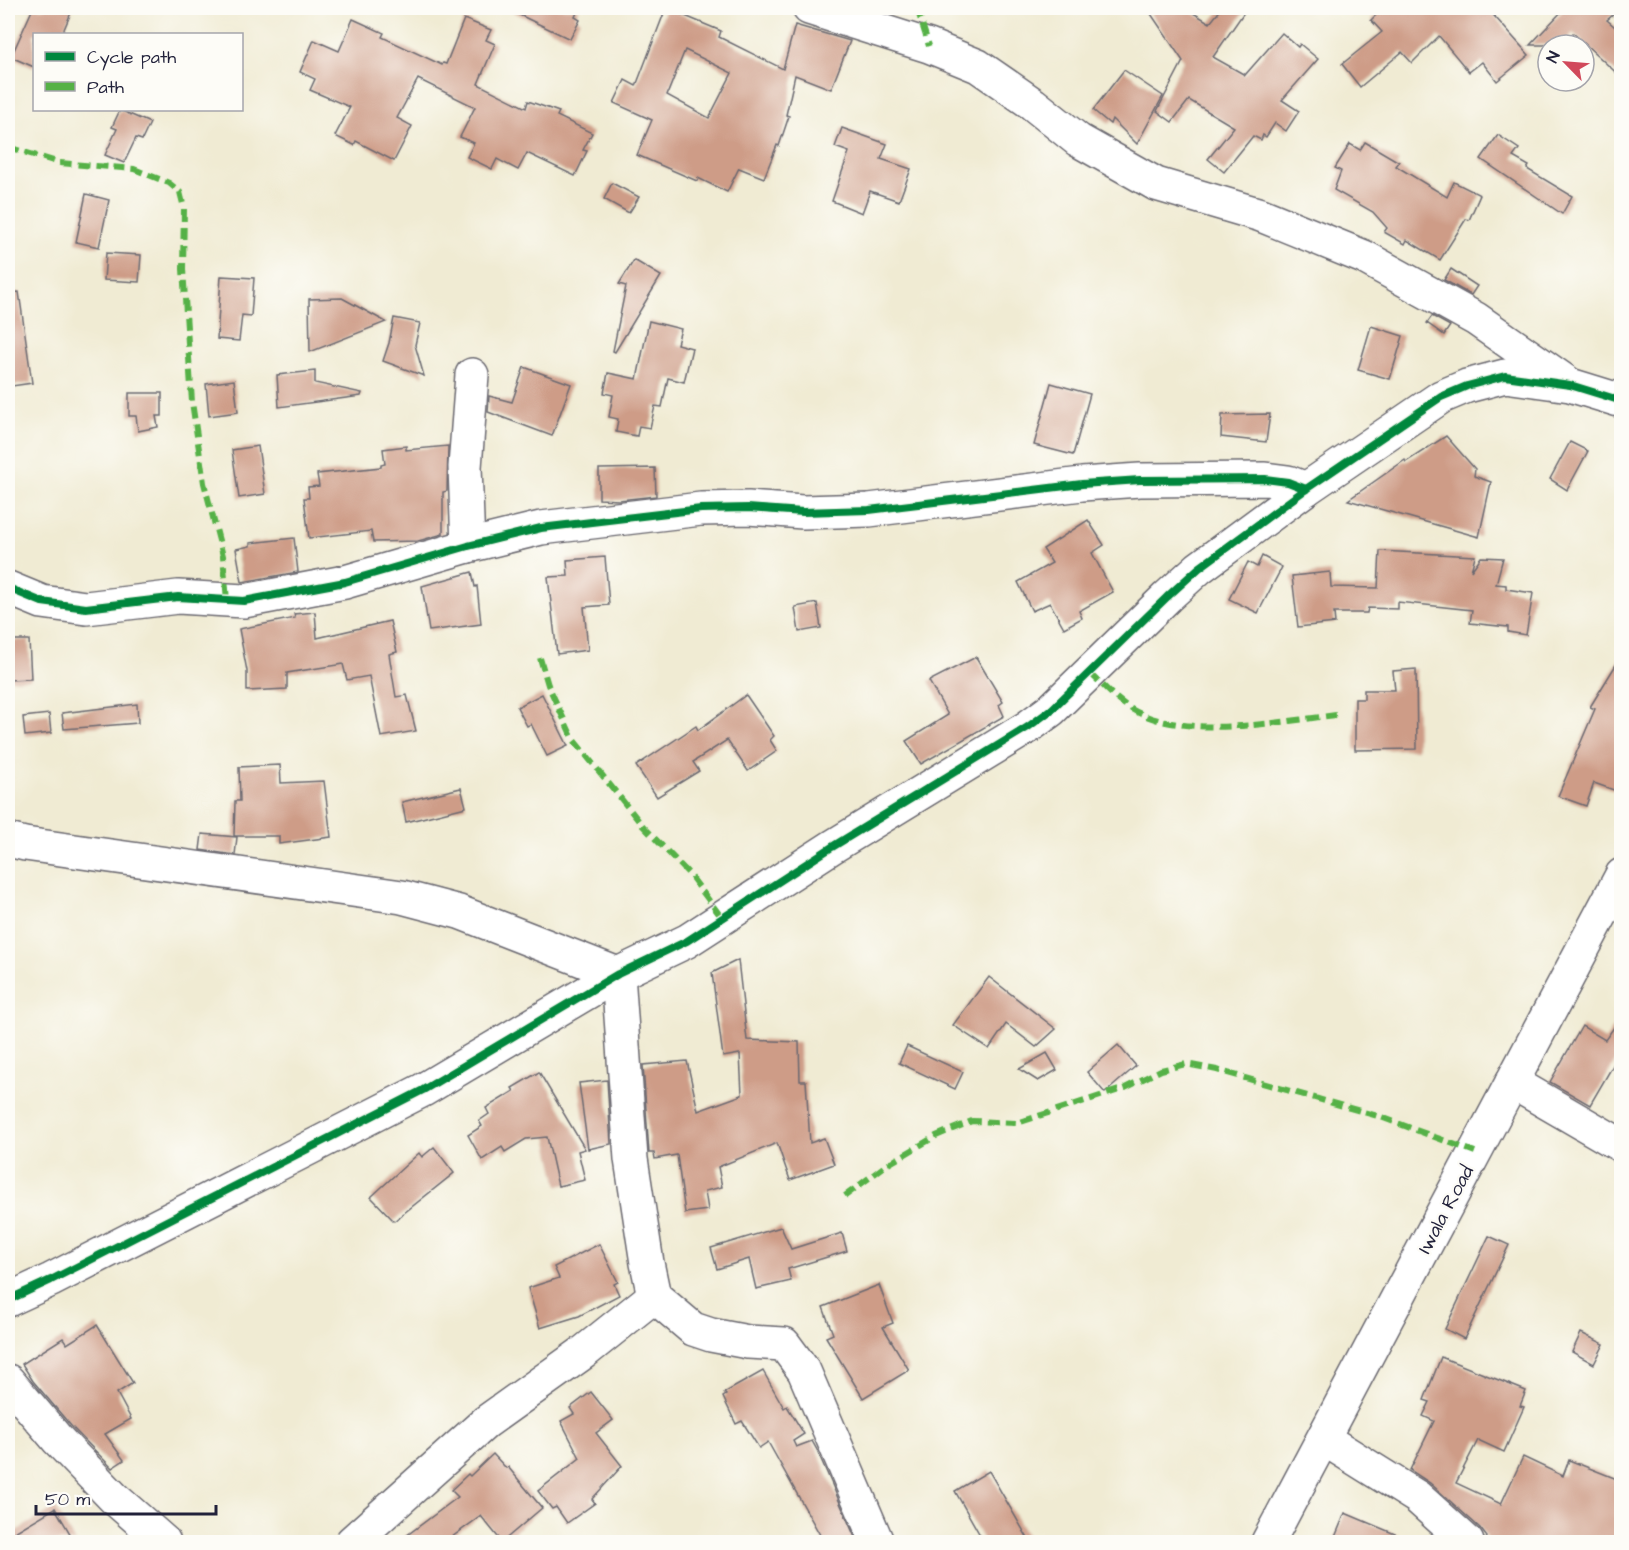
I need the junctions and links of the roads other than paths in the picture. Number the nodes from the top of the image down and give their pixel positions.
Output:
1 (809, 8) edge
2 (472, 375) dead end
3 (1569, 385) junction
4 (1622, 401) edge
5 (1305, 489) junction
6 (468, 546) junction
7 (8, 588) edge
8 (8, 840) edge
9 (1622, 874) edge
10 (618, 974) junction
11 (1512, 1082) junction
12 (1622, 1146) edge
13 (654, 1296) junction
14 (8, 1300) edge
15 (8, 1381) edge
16 (1324, 1439) junction
17 (164, 1542) edge
18 (352, 1542) edge
19 (878, 1542) edge
20 (1268, 1542) edge
21 (1467, 1542) edge

1 - 3 street
2 - 6 street
3 - 4 street
3 - 5 street
5 - 6 street
5 - 10 street
6 - 7 street
8 - 10 street
9 - 11 street, Iwala Road
10 - 13 street
10 - 14 street
11 - 12 street
11 - 16 street, Iwala Road
13 - 18 street
13 - 19 street
15 - 17 street
16 - 20 street, Iwala Road
16 - 21 street

